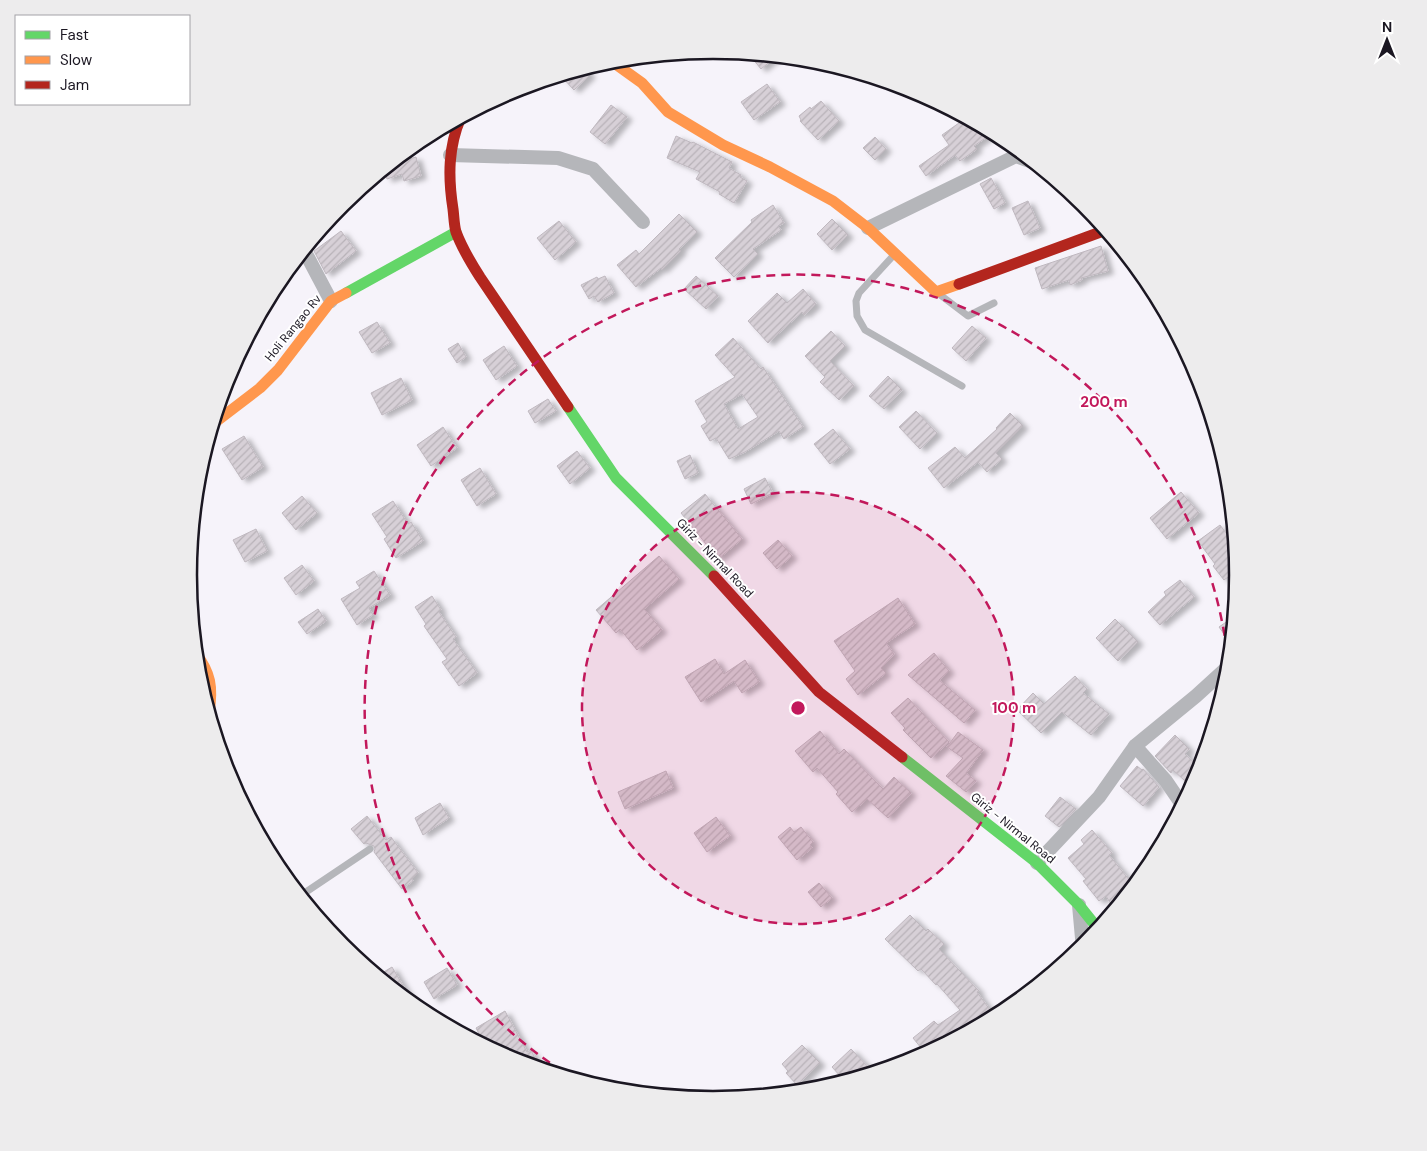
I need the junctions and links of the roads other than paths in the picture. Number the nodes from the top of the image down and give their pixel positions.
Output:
1 (621, 68) edge
2 (456, 127) edge
3 (450, 155) junction
4 (1015, 156) edge
5 (643, 222) dead end
6 (868, 228) junction
7 (456, 232) junction
8 (1100, 232) edge
9 (895, 253) junction
10 (307, 257) edge
11 (936, 292) junction
12 (330, 301) junction
13 (994, 303) dead end
14 (962, 386) dead end
15 (221, 417) edge
16 (205, 665) edge
17 (1220, 674) edge
18 (211, 697) edge
19 (1135, 746) junction
20 (1179, 800) edge
21 (370, 849) dead end
22 (1037, 863) junction
23 (306, 892) edge
24 (1079, 905) junction
25 (1094, 924) edge
26 (1082, 938) edge

1 - 6 main road
2 - 3 main road, Giriz - Nirmal Road
3 - 5 street
3 - 7 main road, Giriz - Nirmal Road
4 - 6 street
6 - 9 main road
7 - 12 main road, Holi Rangao Rv
7 - 22 main road, Giriz - Nirmal Road
8 - 11 main road
9 - 11 main road
9 - 14 lane
10 - 12 street
11 - 13 lane
12 - 15 main road, Holi Rangao Rv
16 - 18 main road
17 - 19 street
19 - 20 street
19 - 22 street
21 - 23 lane
22 - 24 main road, Giriz - Nirmal Road
24 - 25 main road, Giriz - Nirmal Road
24 - 26 street

